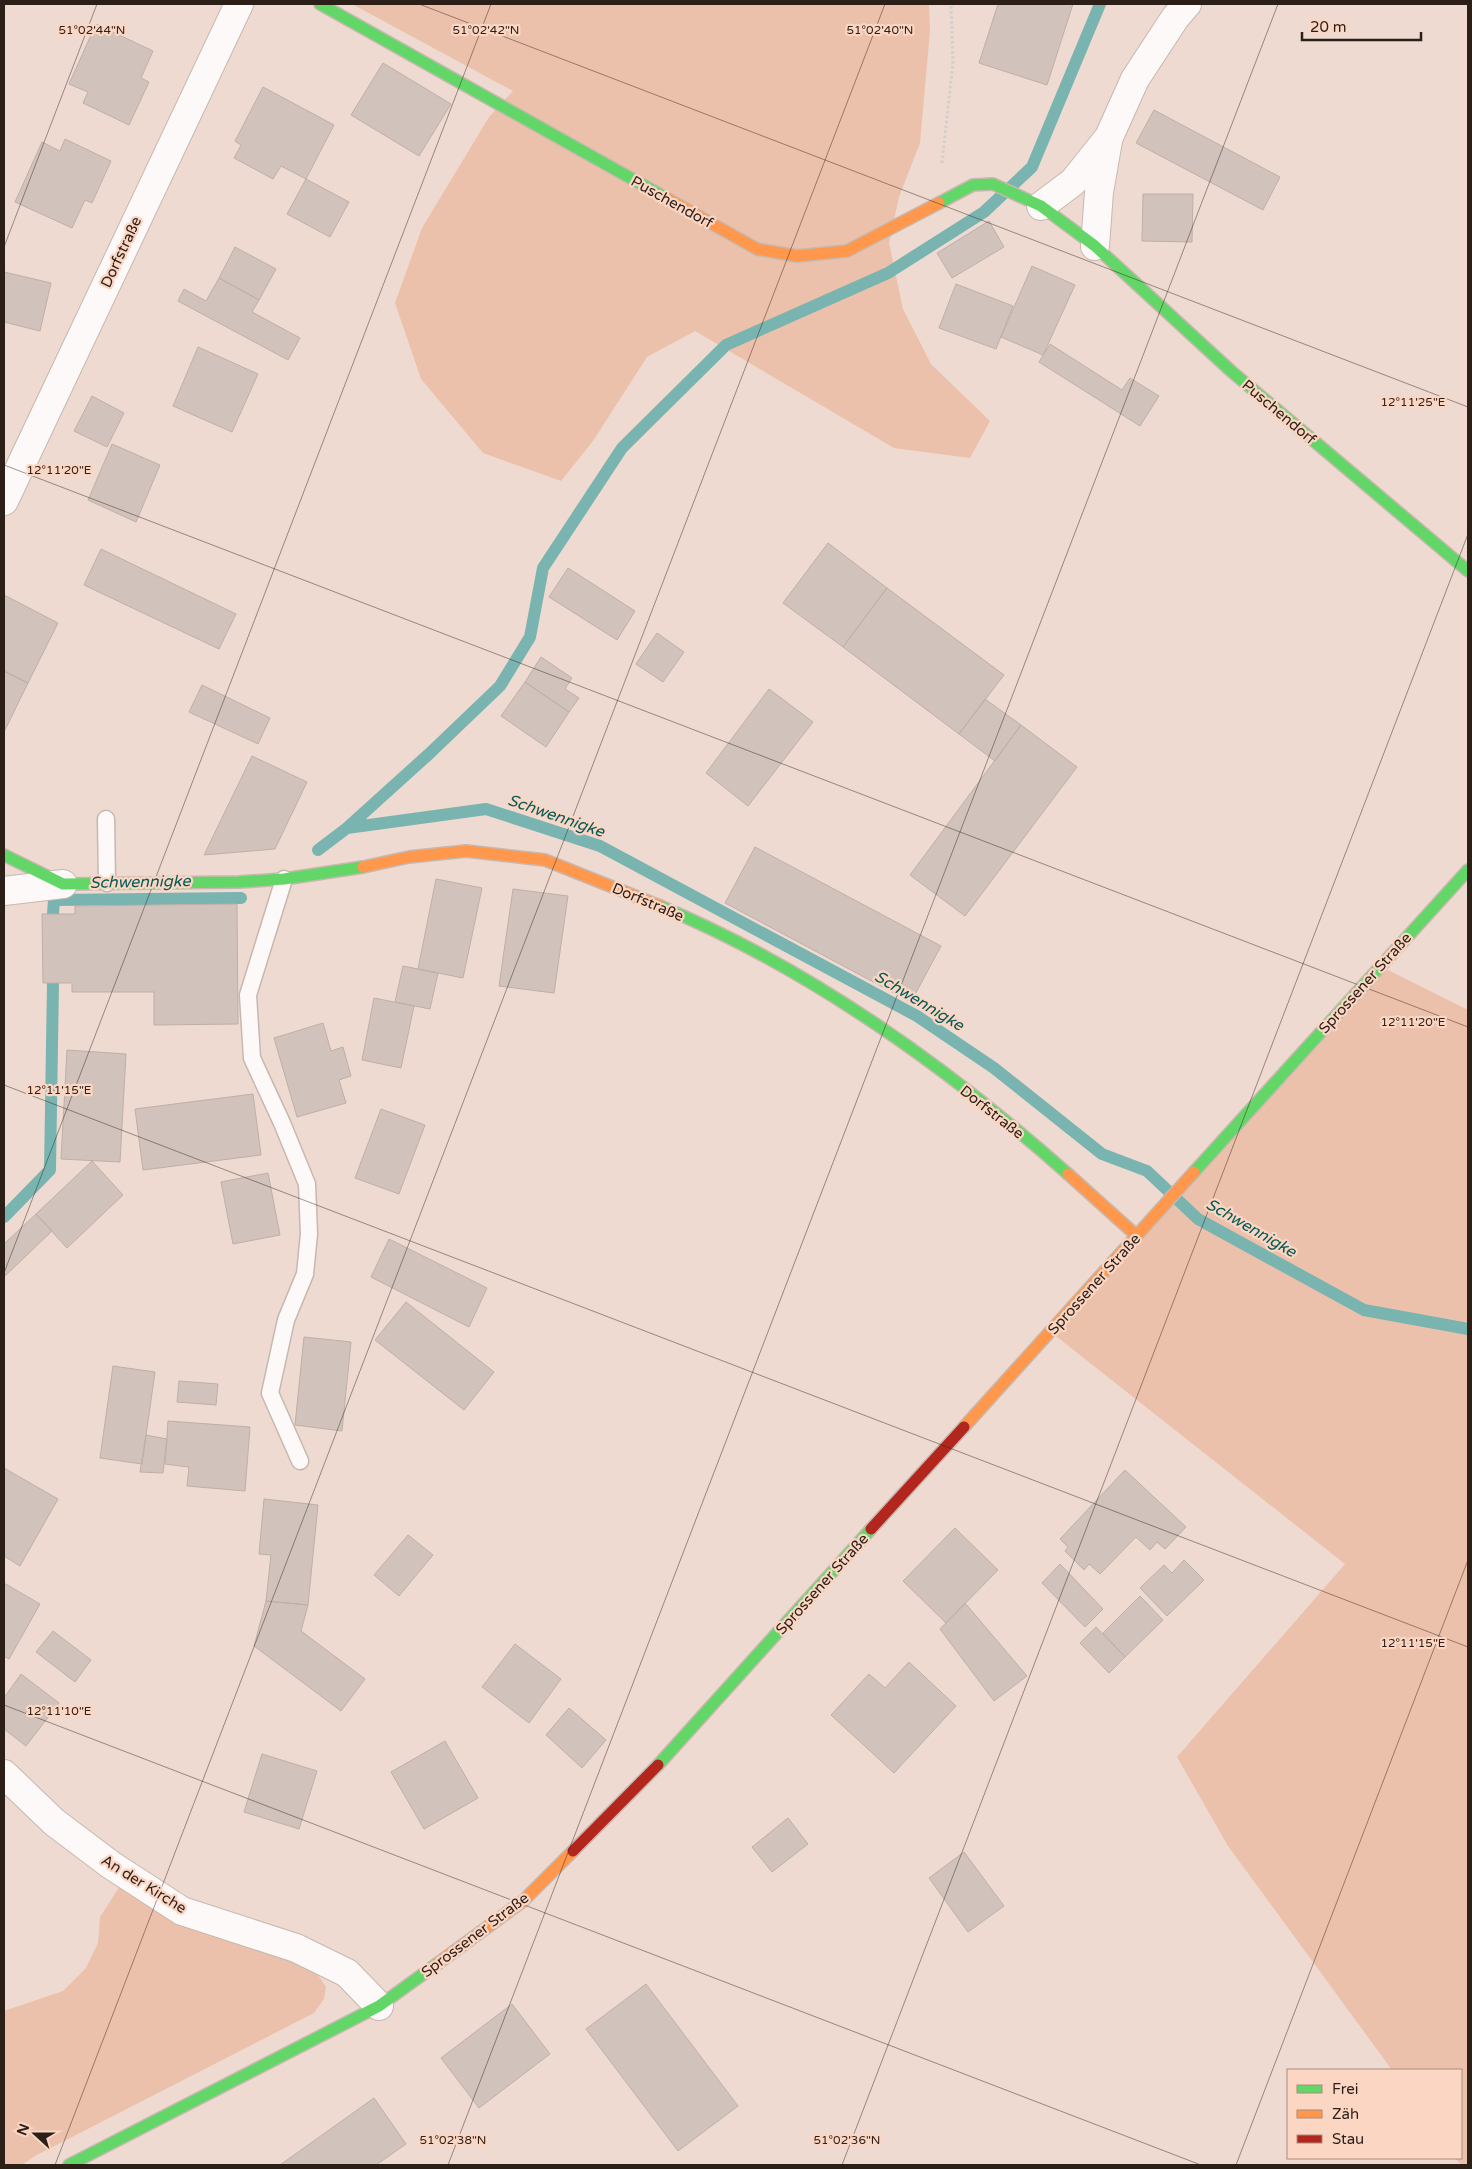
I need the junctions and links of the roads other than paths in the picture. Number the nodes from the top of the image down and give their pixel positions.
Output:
1 (239, 4) edge
2 (320, 4) edge
3 (1187, 4) edge
4 (1109, 137) junction
5 (1032, 201) junction
6 (1095, 246) junction
7 (4, 500) edge
8 (1468, 571) edge
9 (106, 819) dead end
10 (4, 855) edge
11 (1468, 870) edge
12 (284, 879) junction
13 (107, 883) junction
14 (63, 884) junction
15 (4, 891) edge
16 (1138, 1236) junction
17 (300, 1461) dead end
18 (4, 1774) edge
19 (379, 2006) junction
20 (69, 2165) edge

1 - 7 street, Dorfstraße
2 - 5 street, Puschendorf
3 - 4 street
4 - 5 street
4 - 6 street
5 - 6 street, Puschendorf
6 - 8 street, Puschendorf
9 - 13 lane
10 - 14 street, Dorfstraße
11 - 16 street, Sprossener Straße
12 - 13 street, Dorfstraße
12 - 16 street, Dorfstraße
12 - 17 lane
13 - 14 street, Dorfstraße
14 - 15 street, Dorfstraße
16 - 19 street, Sprossener Straße
18 - 19 street, An der Kirche
19 - 20 street, Sprossener Straße

